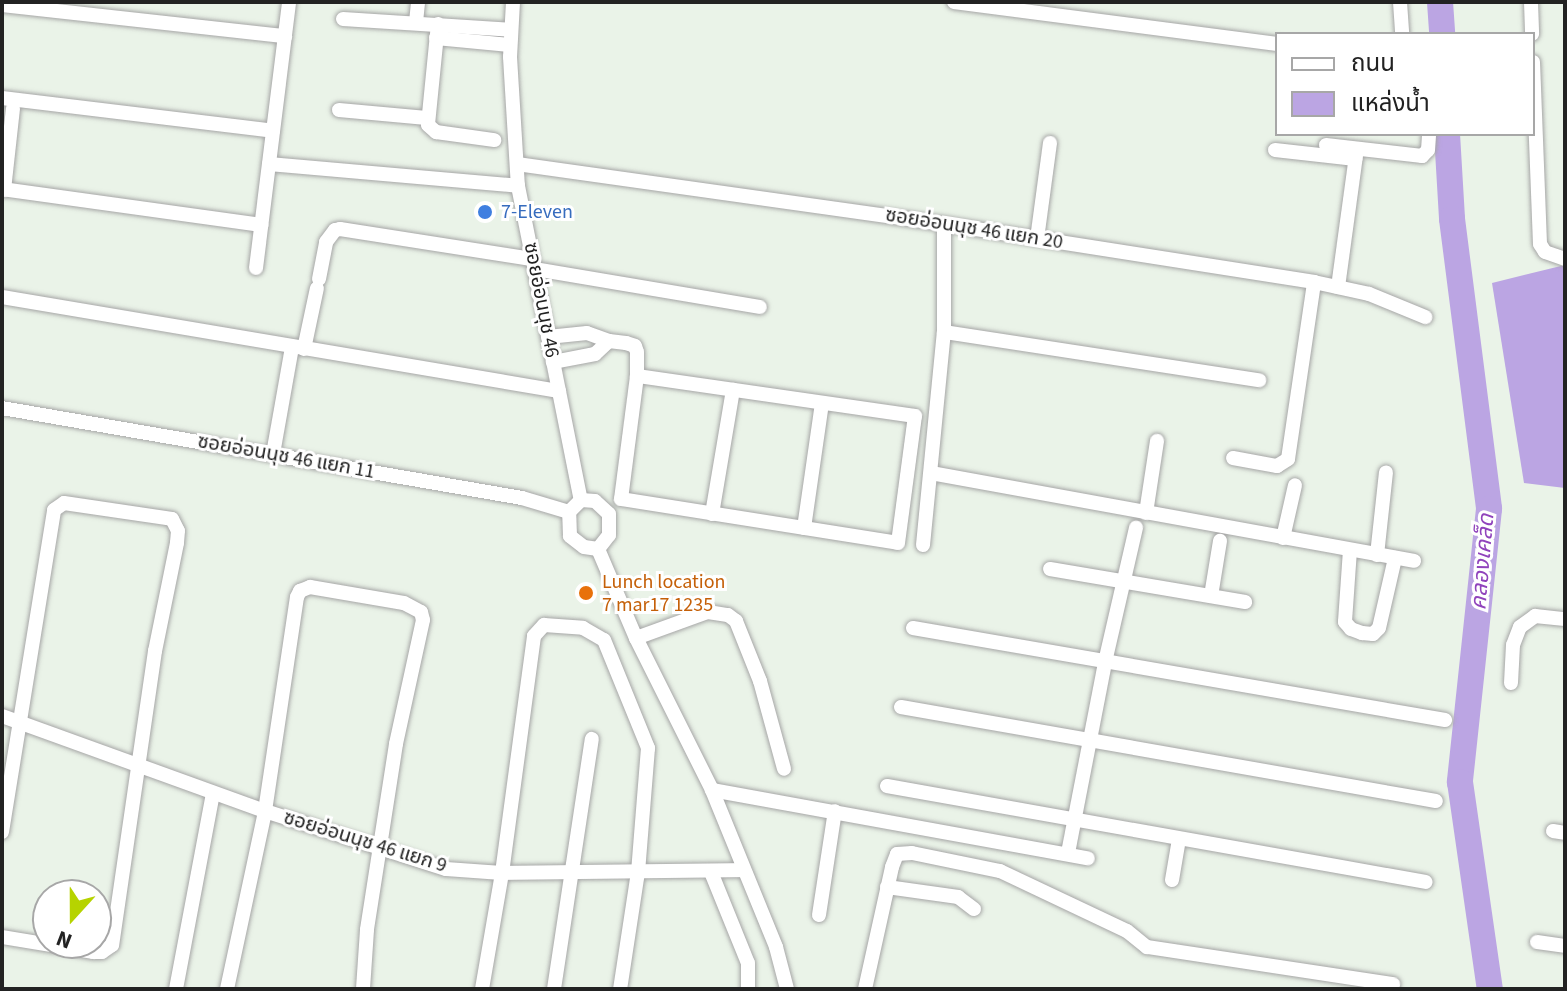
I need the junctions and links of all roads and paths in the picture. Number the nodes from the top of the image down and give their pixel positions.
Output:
1 (289, 2) edge
2 (418, 2) edge
3 (513, 2) edge
4 (954, 2) edge
5 (1400, 2) edge
6 (1531, 2) edge
7 (2, 5) edge
8 (343, 19) dead end
9 (416, 22) junction
10 (437, 31) junction
11 (1402, 32) edge
12 (1532, 32) edge
13 (285, 36) junction
14 (510, 37) junction
15 (1275, 44) edge
16 (8, 103) edge
17 (339, 110) dead end
18 (1535, 114) edge
19 (427, 118) junction
20 (273, 131) junction
21 (1429, 136) edge
22 (494, 140) dead end
23 (1050, 143) dead end
24 (1326, 145) dead end
25 (1275, 150) dead end
26 (1356, 154) junction
27 (269, 164) junction
28 (517, 164) junction
29 (518, 186) junction
30 (3, 190) edge
31 (944, 224) junction
32 (262, 225) junction
33 (1037, 239) junction
34 (1565, 259) edge
35 (534, 264) junction
36 (256, 268) dead end
37 (1314, 282) junction
38 (1338, 287) junction
39 (2, 297) edge
40 (760, 307) dead end
41 (1425, 317) dead end
42 (944, 332) junction
43 (548, 337) junction
44 (609, 341) junction
45 (298, 348) junction
46 (553, 362) junction
47 (637, 376) junction
48 (1259, 380) dead end
49 (733, 390) junction
50 (559, 391) junction
51 (822, 403) junction
52 (2, 408) edge
53 (1157, 441) dead end
54 (273, 454) junction
55 (1233, 458) dead end
56 (1386, 472) dead end
57 (931, 473) junction
58 (1295, 485) dead end
59 (581, 500) junction
60 (569, 512) junction
61 (1146, 513) junction
62 (712, 514) junction
63 (804, 528) junction
64 (1136, 528) dead end
65 (1283, 538) junction
66 (1220, 541) dead end
67 (923, 545) dead end
68 (598, 549) junction
69 (1350, 550) junction
70 (1377, 555) junction
71 (1395, 558) junction
72 (1414, 561) dead end
73 (1050, 569) dead end
74 (1127, 581) junction
75 (1211, 596) junction
76 (1245, 602) dead end
77 (1565, 619) edge
78 (913, 628) dead end
79 (636, 638) junction
80 (1105, 662) junction
81 (1511, 683) dead end
82 (901, 707) dead end
83 (2, 716) edge
84 (1445, 720) dead end
85 (19, 721) junction
86 (592, 739) dead end
87 (1089, 740) junction
88 (139, 768) junction
89 (784, 769) dead end
90 (887, 786) dead end
91 (712, 790) junction
92 (213, 793) junction
93 (1436, 801) dead end
94 (265, 811) junction
95 (835, 811) junction
96 (1073, 820) junction
97 (2, 832) edge
98 (1179, 839) junction
99 (381, 850) junction
100 (1068, 853) junction
101 (1088, 858) dead end
102 (744, 870) junction
103 (572, 871) junction
104 (638, 872) junction
105 (711, 872) junction
106 (502, 873) junction
107 (1172, 880) dead end
108 (1426, 882) dead end
109 (887, 887) junction
110 (974, 909) dead end
111 (819, 915) dead end
112 (2, 937) edge
113 (1537, 942) dead end
114 (1565, 946) edge
115 (1393, 984) dead end
116 (176, 989) edge
117 (227, 989) edge
118 (363, 989) edge
119 (482, 989) edge
120 (554, 989) edge
121 (620, 989) edge
122 (748, 989) edge
123 (787, 989) edge
124 (865, 989) edge

1 - 13 street
2 - 9 street
3 - 14 street, ซอยอ่อนนุช 46
4 - 15 street
5 - 11 street
6 - 12 street
7 - 13 street
8 - 9 street
9 - 10 street
10 - 14 street
10 - 19 street
13 - 20 street
14 - 28 street, ซอยอ่อนนุช 46
16 - 20 street
16 - 30 street
17 - 19 street
18 - 34 street
19 - 22 street
20 - 27 street
21 - 26 street
23 - 33 street
24 - 26 street
25 - 26 street
26 - 38 street
27 - 29 street
27 - 32 street
28 - 29 street, ซอยอ่อนนุช 46
28 - 31 street, ซอยอ่อนนุช 46 แยก 20
29 - 35 street, ซอยอ่อนนุช 46
30 - 32 street
31 - 33 street, ซอยอ่อนนุช 46 แยก 20
31 - 42 street
32 - 36 street
33 - 37 street, ซอยอ่อนนุช 46 แยก 20
35 - 40 street
35 - 43 street, ซอยอ่อนนุช 46
35 - 45 street
37 - 38 street, ซอยอ่อนนุช 46 แยก 20
37 - 55 street
38 - 41 street, ซอยอ่อนนุช 46 แยก 20
39 - 45 street
42 - 48 street
42 - 57 street
43 - 44 street
43 - 46 street, ซอยอ่อนนุช 46
44 - 46 street
44 - 47 street
45 - 50 street
45 - 54 street
46 - 50 street, ซอยอ่อนนุช 46
47 - 49 street
47 - 62 street
49 - 51 street
49 - 62 street
50 - 59 street, ซอยอ่อนนุช 46
51 - 63 street
51 - 63 street
52 - 54 street, ซอยอ่อนนุช 46 แยก 11
53 - 61 street
54 - 60 street, ซอยอ่อนนุช 46 แยก 11
56 - 70 street
57 - 61 street
57 - 67 street
58 - 65 street
59 - 60 street
59 - 68 street
60 - 68 street
61 - 65 street
62 - 63 street
64 - 74 street
65 - 69 street
66 - 75 street
68 - 79 street
69 - 70 street
69 - 71 street
70 - 71 street
71 - 72 street
73 - 74 street
74 - 75 street
74 - 80 street
75 - 76 street
77 - 81 street
78 - 80 street
79 - 89 street
79 - 91 street
80 - 84 street
80 - 87 street
82 - 87 street
83 - 85 street, ซอยอ่อนนุช 46 แยก 9
85 - 88 street, ซอยอ่อนนุช 46 แยก 9
85 - 88 street
85 - 97 street
86 - 103 street
87 - 93 street
87 - 96 street
88 - 92 street, ซอยอ่อนนุช 46 แยก 9
88 - 112 street
90 - 96 street
91 - 95 street
91 - 102 street
92 - 94 street, ซอยอ่อนนุช 46 แยก 9
92 - 116 street
94 - 99 street, ซอยอ่อนนุช 46 แยก 9
94 - 99 street
94 - 117 street
95 - 100 street
95 - 111 street
96 - 98 street
96 - 100 street
98 - 107 street
98 - 108 street
99 - 106 street, ซอยอ่อนนุช 46 แยก 9
99 - 118 street
100 - 101 street
102 - 105 street, ซอยอ่อนนุช 46 แยก 9
102 - 123 street
103 - 104 street, ซอยอ่อนนุช 46 แยก 9
103 - 106 street, ซอยอ่อนนุช 46 แยก 9
103 - 120 street
104 - 105 street, ซอยอ่อนนุช 46 แยก 9
104 - 106 street
104 - 121 street
105 - 122 street
106 - 119 street
109 - 110 street
109 - 115 street
109 - 124 street
113 - 114 street

